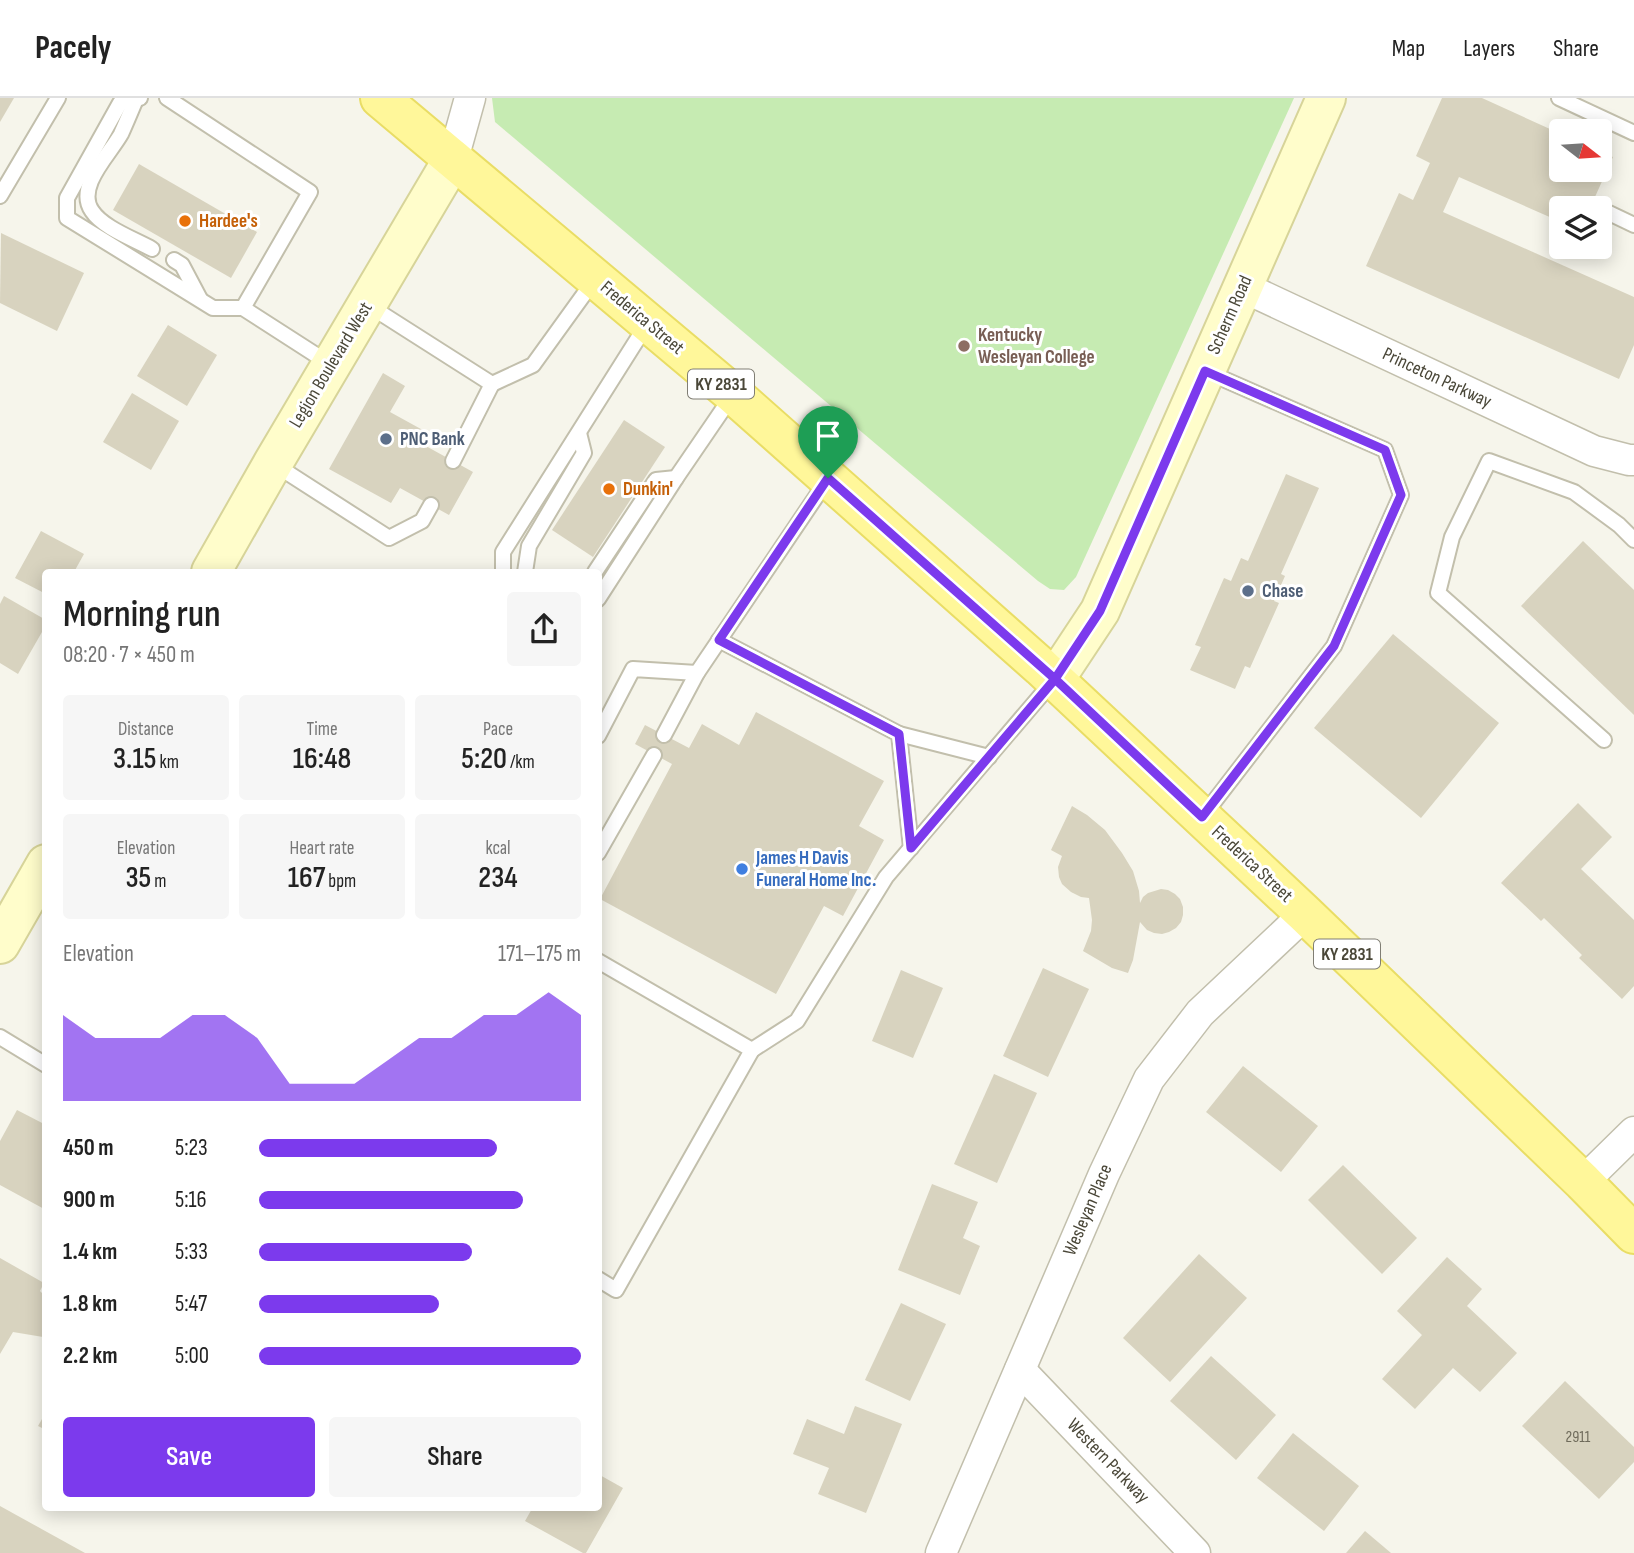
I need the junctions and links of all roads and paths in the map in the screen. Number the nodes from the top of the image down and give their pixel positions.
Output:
1 (58, 98) edge
2 (138, 98) edge
3 (167, 98) edge
4 (470, 98) edge
5 (1326, 98) edge
6 (1559, 98) edge
7 (386, 100) edge
8 (1634, 133) edge
9 (453, 159) junction
10 (0, 196) edge
11 (1612, 214) edge
12 (1634, 225) edge
13 (152, 249) dead end
14 (174, 260) dead end
15 (595, 278) junction
16 (1243, 287) junction
17 (201, 300) junction
18 (367, 304) junction
19 (243, 308) junction
20 (648, 323) junction
21 (331, 365) junction
22 (1205, 371) junction
23 (492, 384) junction
24 (733, 394) junction
25 (579, 433) junction
26 (453, 460) dead end
27 (1634, 460) edge
28 (273, 463) junction
29 (676, 478) junction
30 (828, 478) junction
31 (431, 505) dead end
32 (1634, 540) edge
33 (213, 569) edge
34 (503, 569) edge
35 (525, 569) edge
36 (597, 569) edge
37 (602, 593) edge
38 (719, 640) junction
39 (698, 673) junction
40 (1055, 679) junction
41 (602, 728) edge
42 (899, 734) junction
43 (664, 735) dead end
44 (1604, 740) dead end
45 (654, 755) dead end
46 (989, 757) junction
47 (1202, 817) junction
48 (602, 845) edge
49 (911, 848) junction
50 (42, 871) edge
51 (1305, 914) junction
52 (0, 944) edge
53 (602, 963) edge
54 (0, 1037) edge
55 (752, 1049) junction
56 (42, 1063) edge
57 (1634, 1132) edge
58 (1583, 1182) junction
59 (1634, 1234) edge
60 (602, 1281) edge
61 (1020, 1370) junction
62 (941, 1553) edge
63 (1195, 1553) edge

1 - 10 lane
2 - 13 lane
2 - 17 lane
3 - 19 lane
4 - 9 street
5 - 16 street, Scherm Road
6 - 8 lane
7 - 9 main road, Frederica Street / KY 2831
9 - 15 main road, Frederica Street / KY 2831
9 - 18 street, Legion Boulevard West
11 - 12 lane
14 - 17 lane
15 - 20 main road, Frederica Street / KY 2831
15 - 23 lane
16 - 22 street, Scherm Road
16 - 27 street, Princeton Parkway
17 - 19 lane
18 - 21 street, Legion Boulevard West
18 - 23 lane
19 - 21 lane
20 - 24 main road, Frederica Street / KY 2831
20 - 25 lane
21 - 28 street, Legion Boulevard West
22 - 40 street, Scherm Road
22 - 47 lane
23 - 26 lane
24 - 29 lane
24 - 30 main road, Frederica Street / KY 2831
25 - 34 lane
25 - 35 lane
28 - 31 lane
28 - 33 street, Legion Boulevard West
29 - 36 lane
29 - 37 lane
30 - 38 lane
30 - 40 main road, Frederica Street / KY 2831
32 - 44 lane
38 - 39 lane
38 - 42 lane
39 - 41 lane
39 - 43 lane
40 - 46 lane
40 - 47 main road, Frederica Street / KY 2831
42 - 46 lane
42 - 49 lane
45 - 48 lane
46 - 49 lane
47 - 51 main road, Frederica Street / KY 2831
49 - 55 lane
50 - 52 street
51 - 58 main road, Frederica Street / KY 2831
51 - 61 street, Wesleyan Place
53 - 55 lane
54 - 56 lane
55 - 60 lane
57 - 58 street
58 - 59 main road, Frederica Street / KY 2831
61 - 62 street, Wesleyan Place
61 - 63 street, Western Parkway

